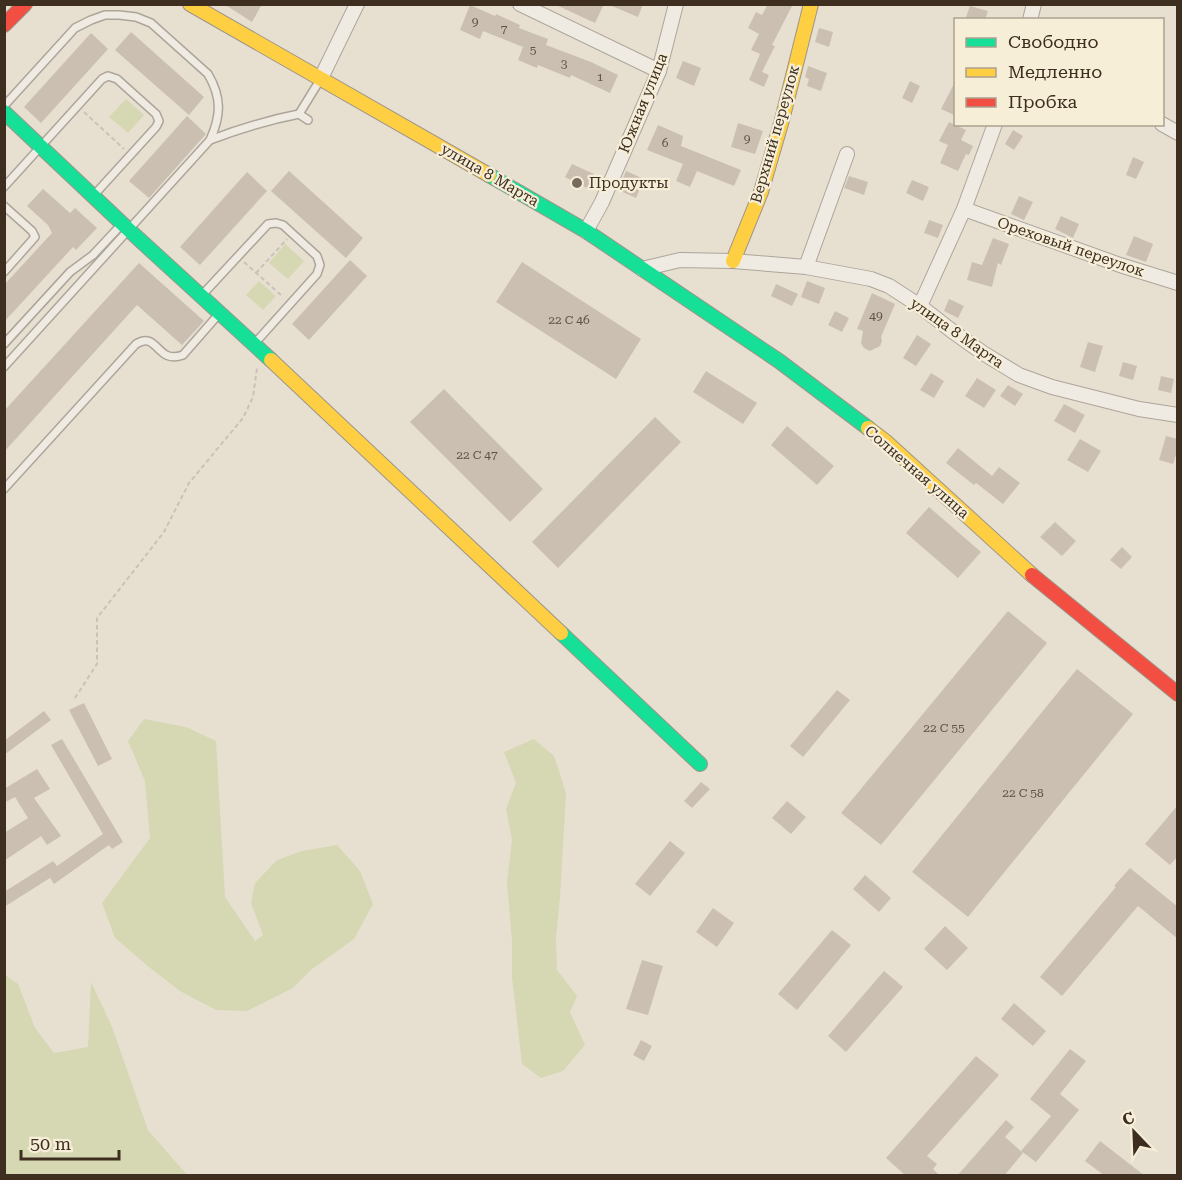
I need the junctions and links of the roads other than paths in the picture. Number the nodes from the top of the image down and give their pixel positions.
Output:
1 (25, 4) edge
2 (190, 4) edge
3 (357, 4) edge
4 (520, 4) edge
5 (676, 4) edge
6 (811, 4) edge
7 (4, 26) edge
8 (659, 71) junction
9 (321, 78) junction
10 (4, 106) edge
11 (4, 112) edge
12 (299, 114) junction
13 (308, 120) dead end
14 (1164, 125) edge
15 (994, 126) edge
16 (1178, 133) edge
17 (210, 140) junction
18 (41, 146) junction
19 (847, 154) dead end
20 (4, 187) edge
21 (94, 196) junction
22 (4, 206) edge
23 (964, 210) junction
24 (126, 226) junction
25 (586, 231) junction
26 (733, 261) junction
27 (806, 267) junction
28 (642, 269) junction
29 (4, 272) edge
30 (1178, 283) edge
31 (202, 296) junction
32 (921, 306) junction
33 (220, 313) junction
34 (4, 345) edge
35 (256, 346) junction
36 (4, 368) edge
37 (1178, 415) edge
38 (4, 489) edge
39 (1178, 694) edge
40 (699, 764) dead end

1 - 7 street
2 - 9 street, улица 8 Марта
3 - 9 street
4 - 8 street
5 - 8 street, Южная улица
6 - 26 street, Верхний переулок
8 - 25 street, Южная улица
9 - 12 lane
9 - 25 street, улица 8 Марта
10 - 17 lane
11 - 18 street
12 - 13 lane
12 - 17 lane
14 - 16 street
15 - 23 street
17 - 24 lane
18 - 20 lane
18 - 21 street
18 - 21 lane
19 - 27 street
21 - 24 street
22 - 29 lane
23 - 30 street, Ореховый переулок
23 - 32 street
24 - 31 street
24 - 34 lane
24 - 36 lane
25 - 28 street, улица 8 Марта
26 - 27 street, улица 8 Марта
26 - 28 street, улица 8 Марта
27 - 32 street, улица 8 Марта
28 - 39 street, Солнечная улица
31 - 33 street
31 - 35 lane
32 - 37 street, улица 8 Марта
33 - 35 street
33 - 38 lane
35 - 40 street

